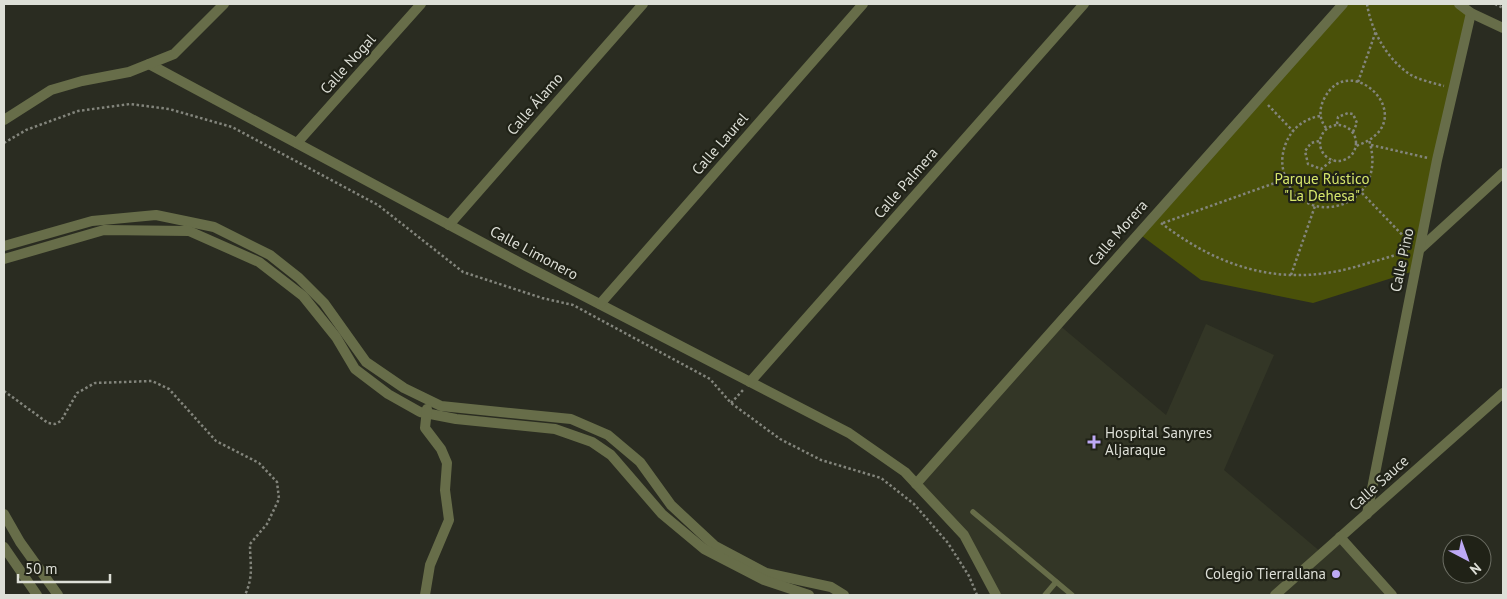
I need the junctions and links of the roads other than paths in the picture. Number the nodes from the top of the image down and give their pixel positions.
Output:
1 (224, 4) edge
2 (421, 4) edge
3 (643, 4) edge
4 (863, 4) edge
5 (1084, 4) edge
6 (1343, 4) edge
7 (1459, 4) edge
8 (1471, 13) junction
9 (1503, 28) edge
10 (149, 64) junction
11 (4, 120) edge
12 (297, 143) junction
13 (1503, 173) edge
14 (449, 225) junction
15 (4, 246) edge
16 (1421, 248) junction
17 (4, 259) edge
18 (600, 304) junction
19 (750, 382) junction
20 (1503, 393) edge
21 (431, 401) junction
22 (426, 413) junction
23 (916, 484) junction
24 (973, 512) dead end
25 (4, 514) edge
26 (1366, 514) junction
27 (1340, 537) junction
28 (4, 547) edge
29 (1056, 582) junction
30 (37, 595) edge
31 (58, 595) edge
32 (425, 595) edge
33 (809, 595) edge
34 (844, 595) edge
35 (996, 595) edge
36 (1045, 595) edge
37 (1072, 595) edge
38 (1275, 595) edge
39 (1392, 595) edge

1 - 10 street
2 - 12 street, Calle Nogal
3 - 14 street, Calle Álamo
4 - 18 street, Calle Laurel
5 - 19 street, Calle Palmera
6 - 23 street, Calle Morera
7 - 8 street
8 - 9 street
8 - 16 street, Calle Pino
10 - 11 street
10 - 12 street, Calle Limonero
12 - 14 street, Calle Limonero
13 - 16 street
14 - 18 street, Calle Limonero
15 - 21 street
16 - 26 street, Calle Pino
17 - 22 street
18 - 19 street, Calle Limonero
19 - 23 street, Calle Limonero
20 - 26 street, Calle Sauce
21 - 22 street
21 - 34 street
22 - 32 street
22 - 33 street
23 - 35 street, Calle Limonero
24 - 29 lane
25 - 31 street
26 - 27 street, Calle Sauce
27 - 38 street, Calle Sauce
27 - 39 street
28 - 30 street
29 - 36 lane
29 - 37 lane

